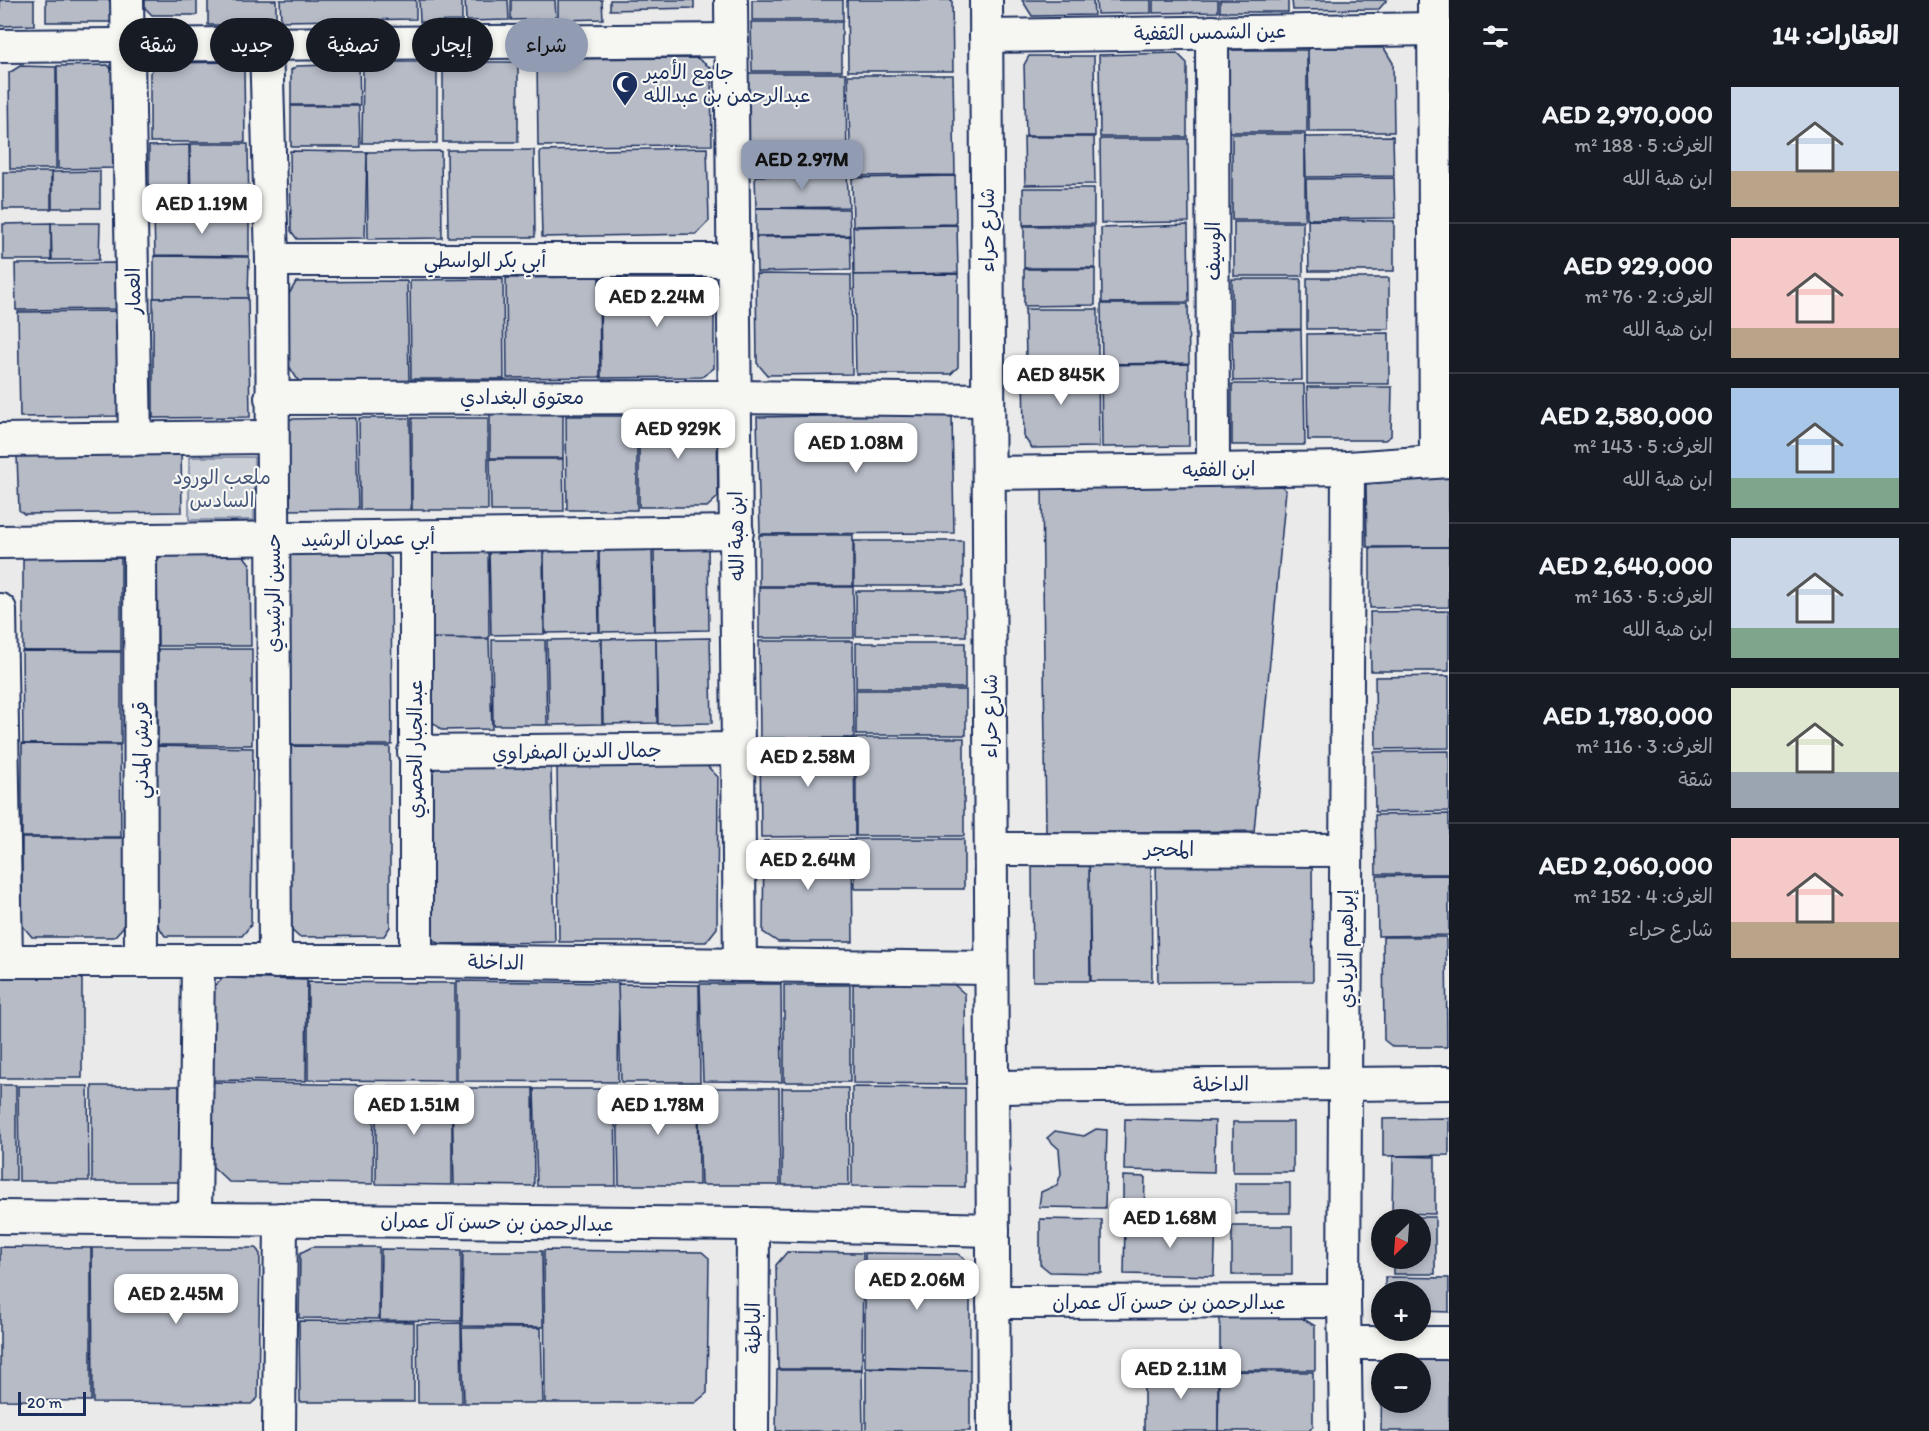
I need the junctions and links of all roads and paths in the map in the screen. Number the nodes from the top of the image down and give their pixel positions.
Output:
1 (127, 0) edge
2 (731, 0) edge
3 (986, 0) edge
4 (1434, 14) edge
5 (127, 18) edge
6 (1212, 32) junction
7 (986, 36) junction
8 (732, 40) junction
9 (294, 44) edge
10 (0, 46) edge
11 (119, 46) edge
12 (128, 72) edge
13 (267, 72) edge
14 (272, 260) junction
15 (734, 260) junction
16 (735, 397) junction
17 (272, 398) junction
18 (988, 400) junction
19 (272, 437) junction
20 (135, 439) junction
21 (0, 440) edge
22 (1442, 461) edge
23 (1348, 468) junction
24 (1213, 469) junction
25 (989, 473) junction
26 (736, 532) junction
27 (416, 537) junction
28 (273, 540) junction
29 (140, 541) junction
30 (0, 542) edge
31 (0, 609) edge
32 (739, 749) junction
33 (414, 752) junction
34 (991, 849) junction
35 (1346, 850) junction
36 (141, 960) junction
37 (198, 960) junction
38 (3, 961) edge
39 (416, 961) junction
40 (275, 962) junction
41 (740, 965) junction
42 (992, 968) junction
43 (1345, 1083) junction
44 (1449, 1083) edge
45 (992, 1087) junction
46 (0, 1217) edge
47 (195, 1218) junction
48 (280, 1219) junction
49 (753, 1224) junction
50 (993, 1230) junction
51 (1344, 1301) junction
52 (993, 1302) junction
53 (1346, 1343) junction
54 (1449, 1344) edge
55 (279, 1431) edge
56 (752, 1431) edge
57 (994, 1431) edge
58 (1346, 1431) edge

1 - 5 street, العمار
2 - 8 street, ابن هبة الله
3 - 7 street, شارع حراء
4 - 6 street, عين الشمس الثقفية
4 - 22 street
6 - 7 street, عين الشمس الثقفية
6 - 24 street, الوسيف
7 - 18 street, شارع حراء
8 - 9 street
8 - 15 street, ابن هبة الله
10 - 11 street
12 - 20 street, العمار
13 - 14 street, حسين الرشيدي
14 - 15 street, أبي بكر الواسطي
14 - 17 street, حسين الرشيدي
15 - 16 street, ابن هبة الله
16 - 17 street, معتوق البغدادي
16 - 18 street, معتوق البغدادي
16 - 26 street, ابن هبة الله
17 - 19 street, حسين الرشيدي
18 - 25 street, شارع حراء
19 - 20 street
19 - 28 street, حسين الرشيدي
20 - 21 street
22 - 23 street, ابن الفقيه
23 - 24 street, ابن الفقيه
23 - 35 street, إبراهيم الزيادي
24 - 25 street, ابن الفقيه
25 - 34 street, شارع حراء
26 - 27 street, أبي عمران الرشيد
26 - 32 street, ابن هبة الله
27 - 28 street, أبي عمران الرشيد
27 - 33 street, عبدالجبار الحصري
28 - 29 street, أبي عمران الرشيد
28 - 40 street, حسين الرشيدي
29 - 30 street, أبي عمران الرشيد
29 - 36 street, قريش المدني
31 - 38 street
32 - 33 street, جمال الدين الصفراوي
32 - 41 street, ابن هبة الله
33 - 39 street, عبدالجبار الحصري
34 - 35 street, المحجر
34 - 42 street, شارع حراء
35 - 43 street, إبراهيم الزيادي
36 - 37 street, الداخلة
36 - 38 street, الداخلة
37 - 40 street, الداخلة
37 - 47 street
39 - 40 street, الداخلة
39 - 41 street, الداخلة
41 - 42 street, الداخلة
42 - 45 street, شارع حراء
43 - 44 street, الداخلة
43 - 45 street, الداخلة
43 - 51 street, إبراهيم الزيادي
45 - 50 street, شارع حراء
46 - 47 street, عبدالرحمن بن حسن آل عمران
47 - 48 street, عبدالرحمن بن حسن آل عمران
48 - 49 street, عبدالرحمن بن حسن آل عمران
48 - 55 street
49 - 50 street, عبدالرحمن بن حسن آل عمران
49 - 56 street, الباطنة
50 - 52 street, شارع حراء
51 - 52 street, عبدالرحمن بن حسن آل عمران
51 - 53 street, إبراهيم الزيادي
52 - 57 street, شارع حراء
53 - 54 street
53 - 58 street, إبراهيم الزيادي

